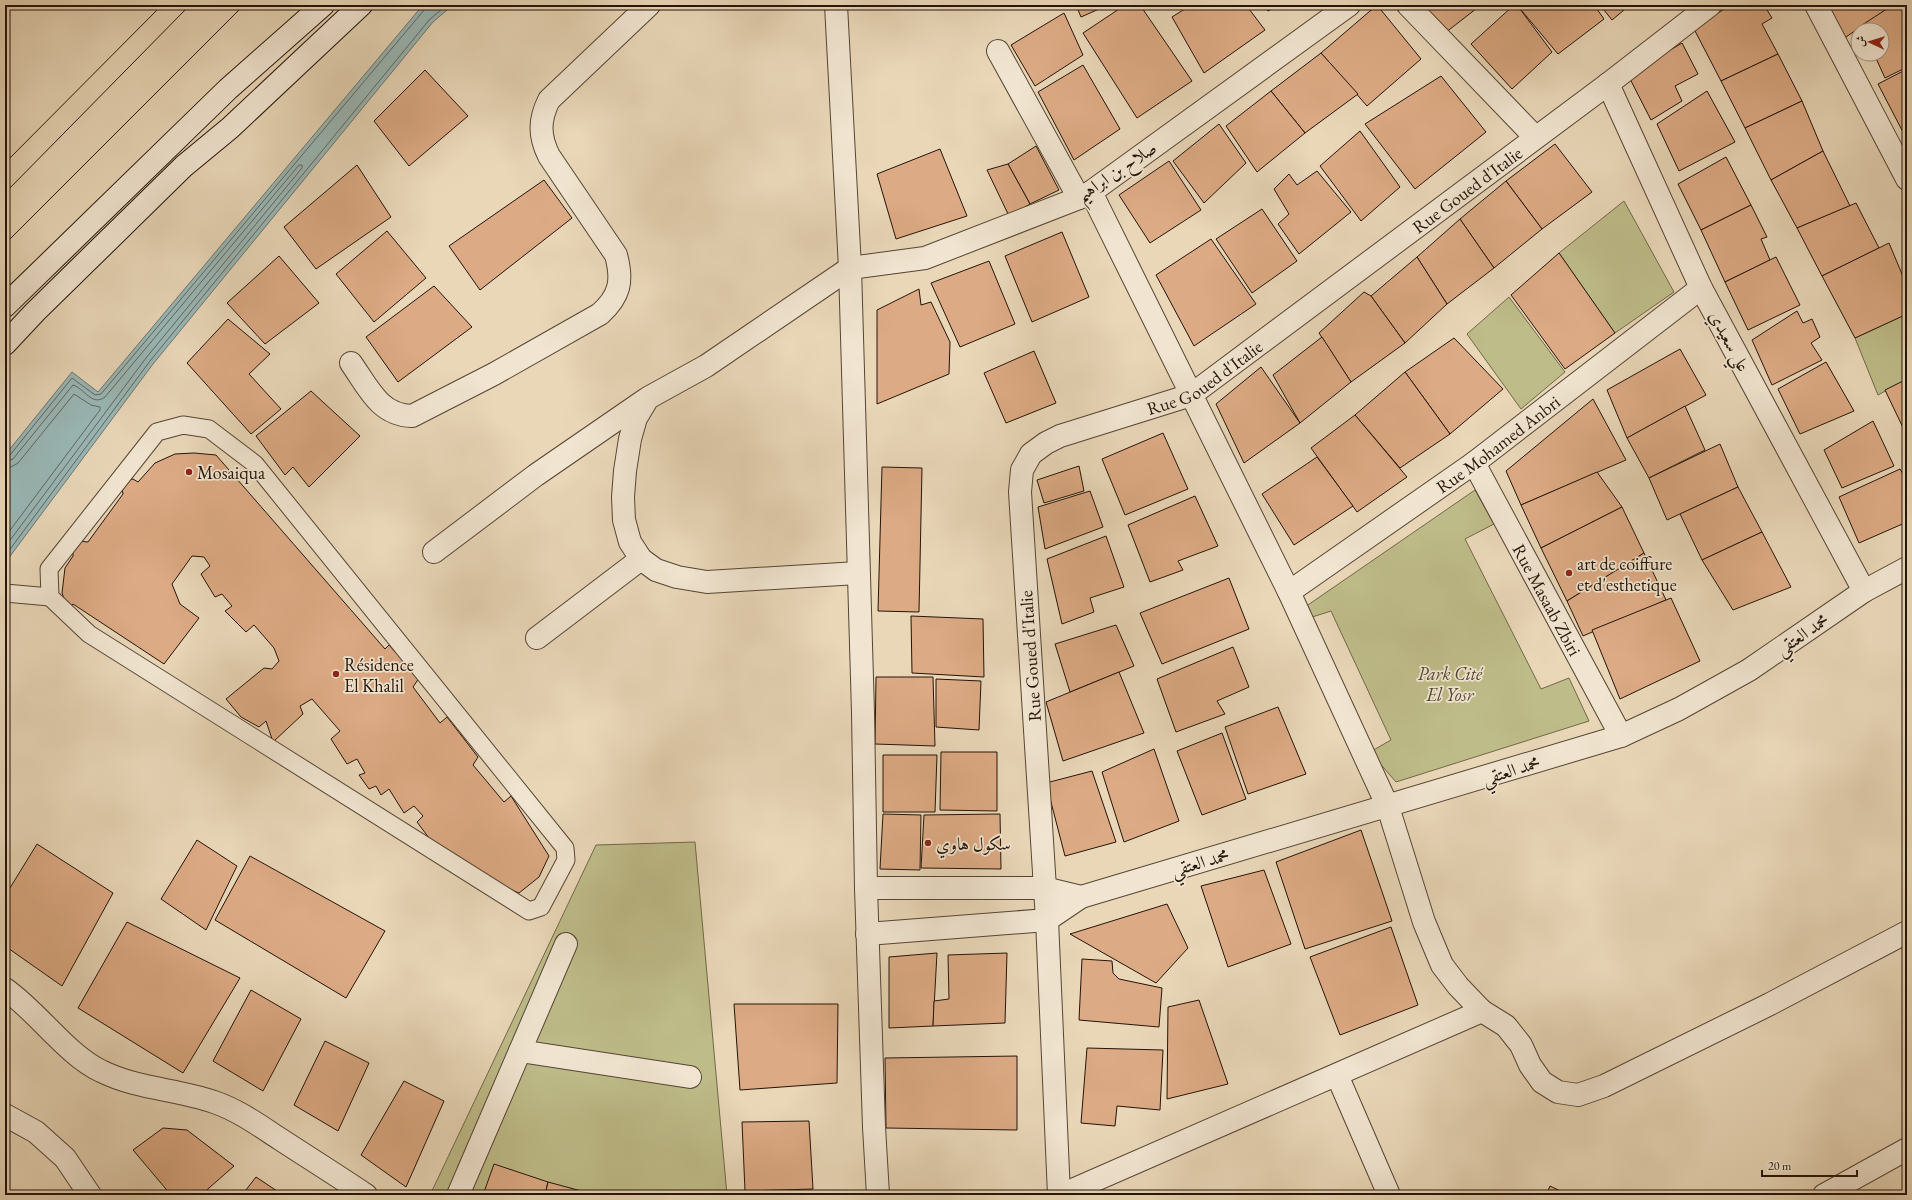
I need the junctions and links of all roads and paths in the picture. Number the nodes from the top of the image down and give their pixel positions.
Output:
1 (323, 5) edge
2 (361, 5) edge
3 (649, 5) edge
4 (836, 5) edge
5 (1349, 5) edge
6 (1408, 5) edge
7 (1710, 5) edge
8 (1816, 5) edge
9 (998, 51) dead end
10 (1608, 84) junction
11 (1535, 137) junction
12 (1907, 180) edge
13 (1085, 195) junction
14 (850, 268) junction
15 (1702, 288) junction
16 (5, 306) edge
17 (5, 344) edge
18 (351, 364) dead end
19 (1191, 395) junction
20 (648, 398) junction
21 (1474, 463) junction
22 (434, 552) dead end
23 (641, 559) junction
24 (1907, 568) edge
25 (858, 572) junction
26 (1864, 591) junction
27 (1289, 592) junction
28 (5, 593) edge
29 (50, 597) junction
30 (537, 638) dead end
31 (1621, 736) junction
32 (1388, 807) junction
33 (866, 888) junction
34 (1044, 888) junction
35 (1081, 897) junction
36 (1047, 920) junction
37 (1907, 932) edge
38 (867, 934) junction
39 (566, 944) dead end
40 (5, 989) edge
41 (1482, 1011) junction
42 (520, 1051) junction
43 (1337, 1075) junction
44 (690, 1077) dead end
45 (5, 1115) edge
46 (1907, 1149) edge
47 (90, 1195) edge
48 (366, 1195) edge
49 (458, 1195) edge
50 (878, 1195) edge
51 (1060, 1195) edge
52 (1389, 1195) edge
53 (1824, 1195) edge

1 - 16 street
2 - 17 street
3 - 18 street
4 - 14 street
5 - 13 street, صلاح بن ابراهيم
6 - 11 street
7 - 10 street, Rue Goued d'Italie
8 - 12 street
9 - 13 street
10 - 11 street, Rue Goued d'Italie
10 - 15 street, علي سعيدي
11 - 19 street, Rue Goued d'Italie
13 - 14 street, صلاح بن ابراهيم
13 - 19 street
14 - 20 street
14 - 25 street
15 - 21 street, Rue Mohamed Anbri
15 - 26 street, علي سعيدي
19 - 27 street
19 - 34 street, Rue Goued d'Italie
20 - 22 street
20 - 23 street
21 - 27 street, Rue Mohamed Anbri
21 - 31 street, Rue Masaab Zbiri
23 - 25 street
23 - 30 street
24 - 26 street, محمد العتقي
25 - 33 street
26 - 31 street, محمد العتقي
27 - 32 street
28 - 29 lane
29 - 29 lane
31 - 32 street, محمد العتقي
32 - 35 street, محمد العتقي
32 - 41 street
33 - 34 street
33 - 38 street
34 - 35 street
34 - 36 street, Rue Goued d'Italie
35 - 36 street, محمد العتقي
36 - 38 street, محمد العتقي
36 - 51 street, Rue Goued d'Italie
37 - 41 street
38 - 50 street
39 - 42 street
40 - 48 street
41 - 43 street
42 - 44 street
42 - 49 street
43 - 51 street
43 - 52 street
45 - 47 street
46 - 53 street

